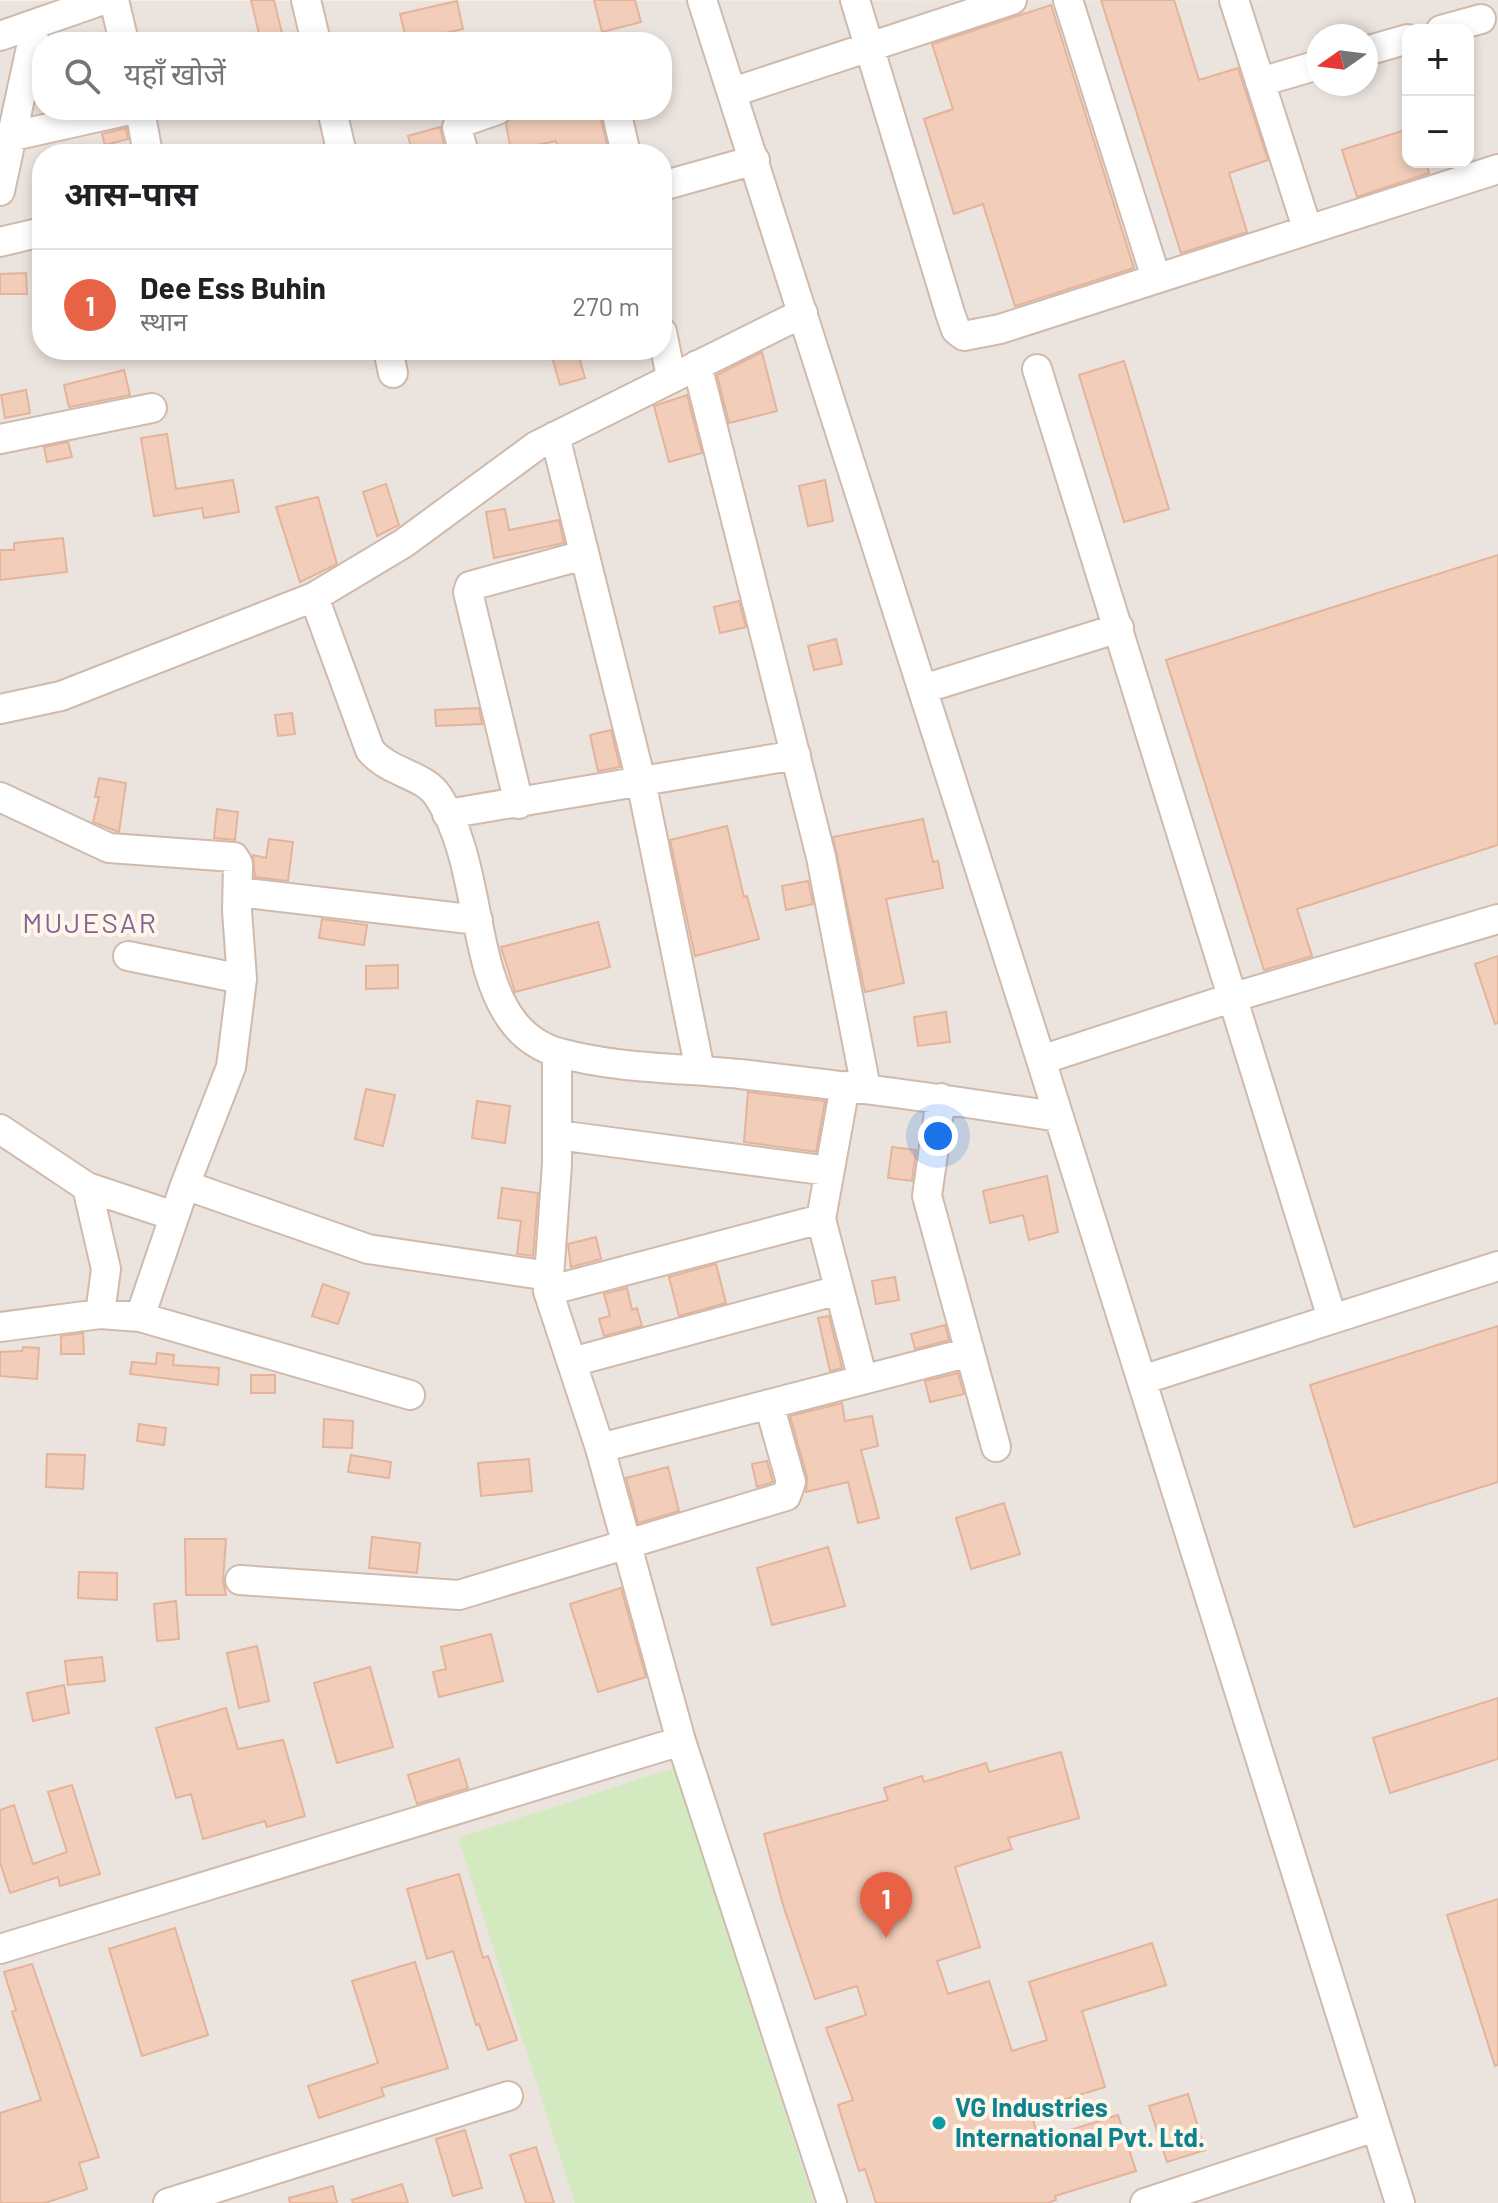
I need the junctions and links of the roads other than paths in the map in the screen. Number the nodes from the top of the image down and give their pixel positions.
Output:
1 (103, 0) edge
2 (114, 0) edge
3 (306, 0) edge
4 (702, 0) edge
5 (855, 0) edge
6 (1012, 0) edge
7 (1068, 0) edge
8 (1234, 0) edge
9 (1481, 19) dead end
10 (36, 24) junction
11 (1463, 24) edge
12 (34, 32) edge
13 (122, 32) edge
14 (314, 32) edge
15 (0, 36) edge
16 (1402, 41) edge
17 (32, 43) edge
18 (869, 47) junction
19 (1378, 48) edge
20 (1306, 69) edge
21 (1260, 82) junction
22 (733, 92) junction
23 (85, 120) edge
24 (142, 120) edge
25 (334, 120) edge
26 (469, 120) edge
27 (618, 120) edge
28 (13, 136) junction
29 (146, 144) edge
30 (340, 144) edge
31 (461, 144) edge
32 (624, 144) edge
33 (755, 160) junction
34 (1498, 169) edge
35 (672, 183) edge
36 (0, 191) edge
37 (1307, 228) junction
38 (32, 234) edge
39 (0, 242) edge
40 (1156, 278) junction
41 (803, 313) junction
42 (668, 360) edge
43 (697, 365) junction
44 (1037, 369) dead end
45 (671, 377) junction
46 (152, 408) dead end
47 (555, 436) junction
48 (0, 439) edge
49 (584, 555) junction
50 (314, 597) junction
51 (1119, 628) junction
52 (923, 689) junction
53 (0, 709) edge
54 (796, 755) junction
55 (641, 781) junction
56 (0, 797) edge
57 (519, 804) junction
58 (447, 814) junction
59 (238, 892) junction
60 (1498, 919) edge
61 (478, 920) junction
62 (128, 956) dead end
63 (242, 979) junction
64 (1234, 997) junction
65 (557, 1053) junction
66 (1041, 1060) junction
67 (700, 1070) junction
68 (855, 1087) junction
69 (941, 1098) junction
70 (1059, 1117) junction
71 (0, 1129) edge
72 (558, 1135) junction
73 (829, 1171) junction
74 (185, 1185) junction
75 (87, 1187) junction
76 (174, 1216) junction
77 (821, 1219) junction
78 (1498, 1266) edge
79 (549, 1283) junction
80 (839, 1290) junction
81 (100, 1314) junction
82 (140, 1317) junction
83 (1332, 1318) junction
84 (0, 1327) edge
85 (970, 1352) junction
86 (572, 1362) junction
87 (863, 1380) junction
88 (1142, 1380) junction
89 (410, 1395) dead end
90 (769, 1404) junction
91 (996, 1447) dead end
92 (600, 1448) junction
93 (626, 1543) junction
94 (240, 1580) dead end
95 (681, 1741) junction
96 (0, 1949) edge
97 (508, 2096) dead end
98 (1375, 2127) junction
99 (168, 2203) edge
100 (832, 2203) edge
101 (1145, 2203) edge
102 (1400, 2203) edge

1 - 10 street
2 - 13 street
3 - 14 street
4 - 22 street
5 - 18 street
6 - 18 street
7 - 40 street
8 - 21 street
9 - 11 street
10 - 12 street
10 - 15 street
16 - 19 street
17 - 28 street
18 - 22 street
18 - 40 street
20 - 21 street
21 - 37 street
22 - 33 street
23 - 28 street
24 - 29 street
25 - 30 street
26 - 31 street
27 - 32 street
28 - 36 street
33 - 35 street
33 - 41 street
34 - 37 street
37 - 40 street
38 - 39 street
41 - 43 street
41 - 52 street
42 - 45 street
43 - 45 street
43 - 54 street
44 - 51 street
45 - 47 street
46 - 48 street
47 - 49 street
47 - 50 street
49 - 55 street
49 - 57 street
50 - 53 street
50 - 58 street
51 - 52 street
51 - 64 street
52 - 66 street
54 - 55 street
54 - 68 street
55 - 57 street
55 - 67 street
56 - 59 street
57 - 58 street
58 - 61 street
59 - 61 street
59 - 63 street
60 - 64 street
61 - 65 street
62 - 63 street
63 - 74 street
64 - 66 street
64 - 83 street
65 - 67 street
65 - 72 street
66 - 70 street
67 - 68 street
68 - 69 street
68 - 73 street
69 - 70 street
69 - 85 street
70 - 88 street
71 - 75 street
72 - 73 street
72 - 79 street
73 - 77 street
74 - 76 street
74 - 79 street
75 - 76 street
75 - 81 street
76 - 82 street
77 - 79 street
77 - 80 street
78 - 83 street
79 - 86 street
80 - 86 street
80 - 87 street
81 - 82 street
81 - 84 street
82 - 89 street
83 - 88 street
85 - 87 street
85 - 91 street
86 - 92 street
87 - 90 street
88 - 98 street
90 - 92 street
90 - 93 street
92 - 93 street
93 - 94 street
93 - 95 street
95 - 96 street
95 - 100 street
97 - 99 street
98 - 101 street
98 - 102 street

